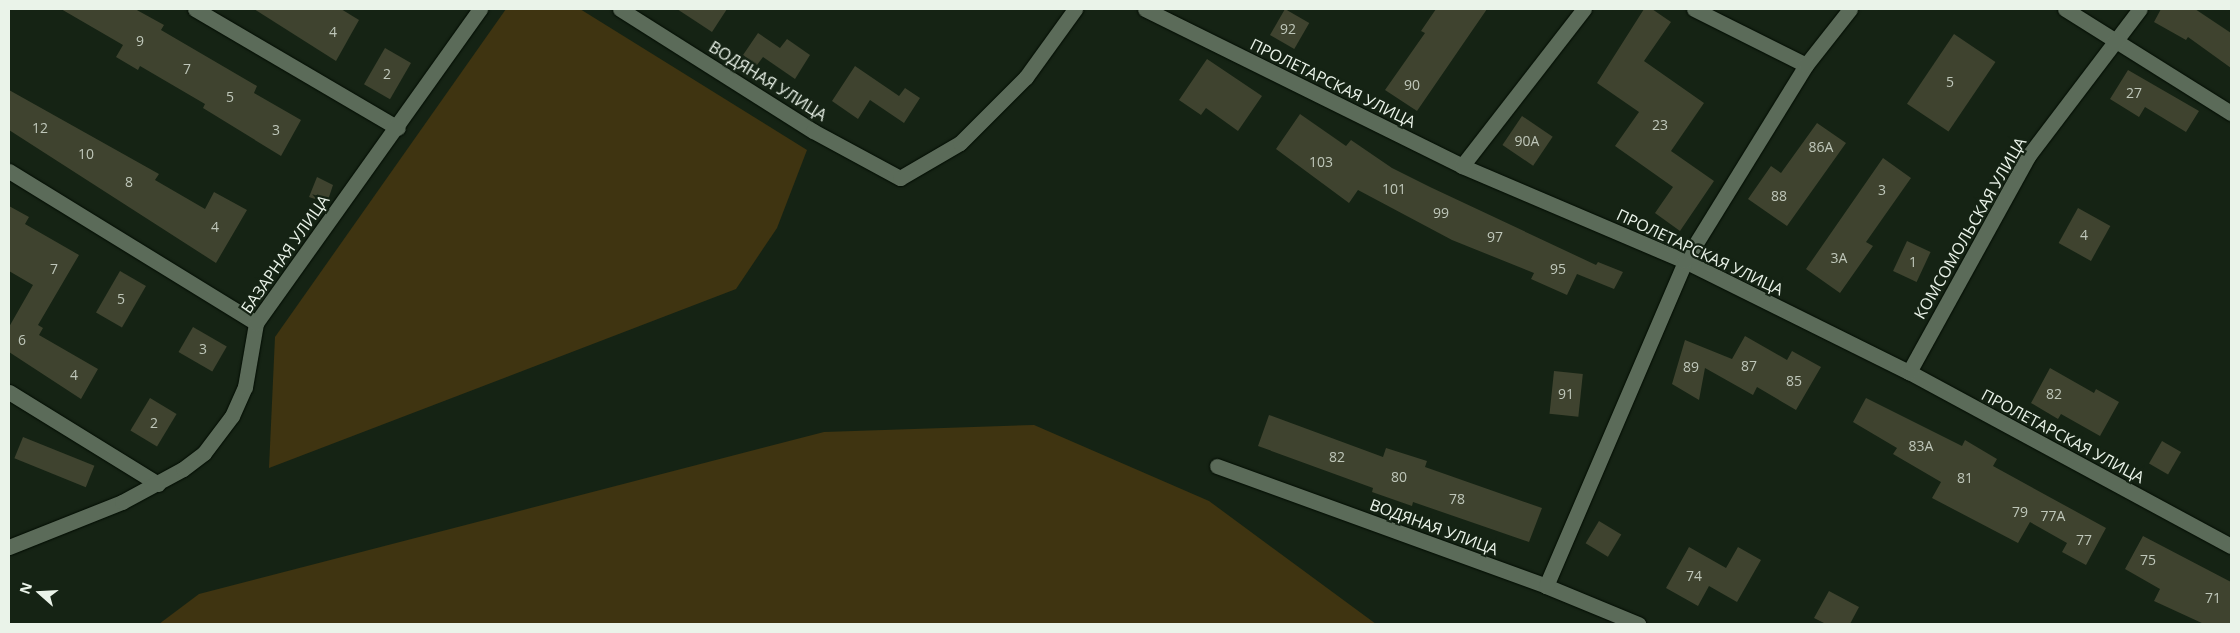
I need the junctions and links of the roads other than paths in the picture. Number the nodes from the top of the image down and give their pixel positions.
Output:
1 (194, 9) edge
2 (480, 9) edge
3 (620, 9) edge
4 (1076, 9) edge
5 (1146, 9) edge
6 (1584, 9) edge
7 (1694, 9) edge
8 (1850, 9) edge
9 (2065, 9) edge
10 (2140, 9) edge
11 (2114, 42) junction
12 (1806, 65) junction
13 (2231, 112) edge
14 (398, 128) junction
15 (1462, 166) junction
16 (9, 171) edge
17 (1685, 261) junction
18 (256, 323) junction
19 (1909, 372) junction
20 (9, 392) edge
21 (1217, 466) dead end
22 (158, 484) junction
23 (2231, 546) edge
24 (9, 547) edge
25 (1546, 586) junction
26 (1638, 624) edge

1 - 14 street
2 - 14 street, БАЗАРНАЯ УЛИЦА
3 - 4 street, ВОДЯНАЯ УЛИЦА
5 - 15 street, ПРОЛЕТАРСКАЯ УЛИЦА
6 - 15 street
7 - 12 street
8 - 12 street
9 - 11 street
10 - 11 street, КОМСОМОЛЬСКАЯ УЛИЦА
11 - 13 street
11 - 19 street, КОМСОМОЛЬСКАЯ УЛИЦА
12 - 17 street
14 - 18 street, БАЗАРНАЯ УЛИЦА
15 - 17 street, ПРОЛЕТАРСКАЯ УЛИЦА
16 - 18 street
17 - 19 street, ПРОЛЕТАРСКАЯ УЛИЦА
17 - 25 street
18 - 22 street, БАЗАРНАЯ УЛИЦА
19 - 23 street, ПРОЛЕТАРСКАЯ УЛИЦА
20 - 22 street
21 - 25 street, ВОДЯНАЯ УЛИЦА
22 - 24 street, БАЗАРНАЯ УЛИЦА
25 - 26 street, ВОДЯНАЯ УЛИЦА

